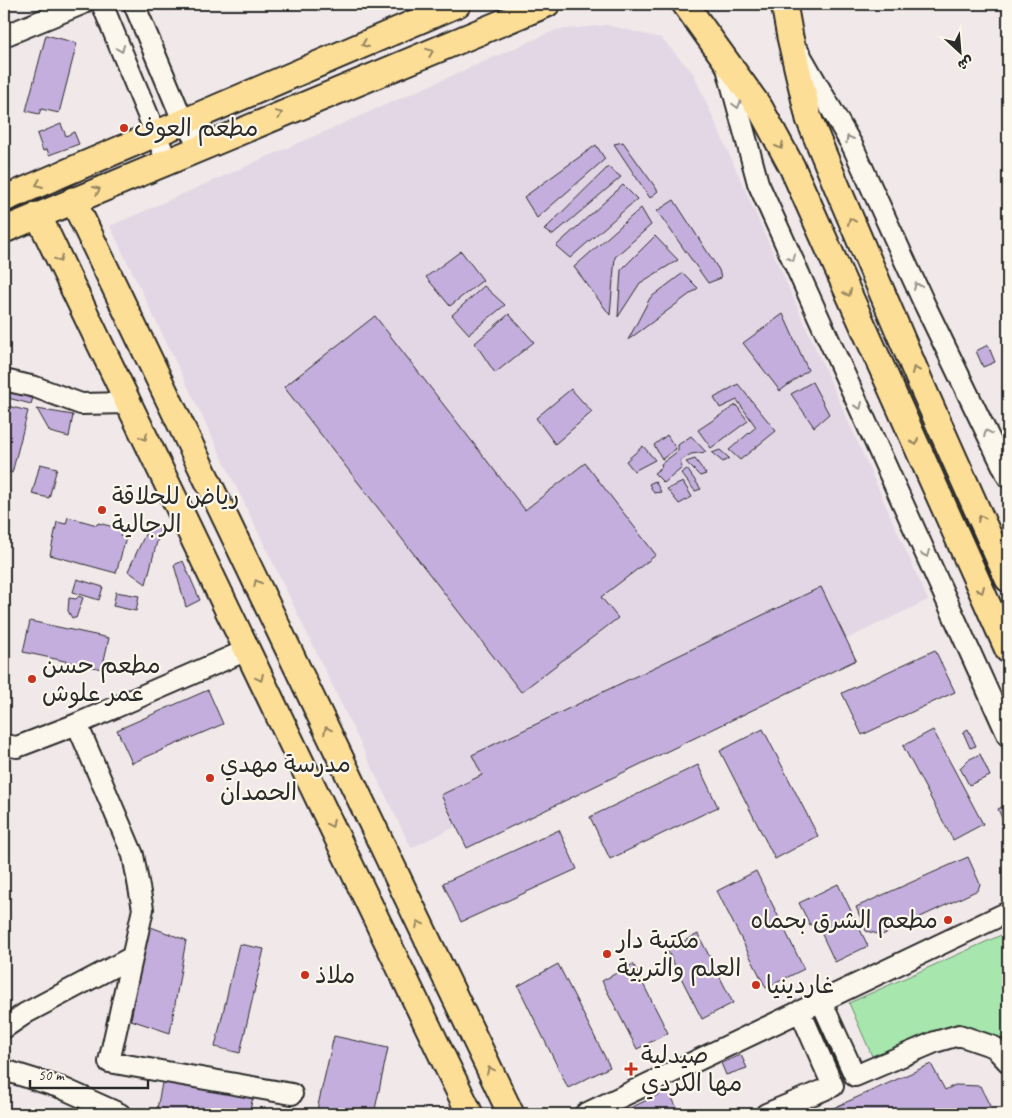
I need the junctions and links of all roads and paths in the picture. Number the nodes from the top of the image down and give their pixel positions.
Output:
1 (82, 4) edge
2 (102, 4) edge
3 (134, 4) edge
4 (458, 4) edge
5 (547, 4) edge
6 (685, 4) edge
7 (784, 4) edge
8 (4, 36) edge
9 (790, 37) junction
10 (724, 58) junction
11 (183, 121) junction
12 (155, 134) junction
13 (201, 147) junction
14 (167, 161) junction
15 (4, 199) edge
16 (73, 200) junction
17 (38, 215) junction
18 (4, 230) edge
19 (4, 380) edge
20 (128, 403) junction
21 (1008, 477) edge
22 (1008, 579) edge
23 (247, 650) junction
24 (1008, 650) edge
25 (77, 724) junction
26 (1008, 736) edge
27 (4, 745) edge
28 (1008, 912) edge
29 (132, 957) junction
30 (821, 1001) junction
31 (800, 1011) junction
32 (4, 1028) edge
33 (1008, 1062) edge
34 (4, 1070) edge
35 (292, 1094) dead end
36 (120, 1114) edge
37 (470, 1114) edge
38 (510, 1114) edge
39 (585, 1114) edge
40 (766, 1114) edge

1 - 8 street
2 -> 12 street
3 - 11 street
4 -> 11 main road
13 -> 5 main road
6 - 10 main road
7 - 9 main road
21 -> 9 street
22 -> 9 main road
10 -> 24 main road
10 -> 26 street
11 - 12 main road
11 - 13 street
12 - 14 street
12 -> 15 main road
13 - 14 main road
16 -> 14 main road
16 - 17 main road
38 -> 16 main road
17 - 18 main road
17 -> 20 main road
19 - 20 street
20 -> 23 main road
23 - 25 street
23 -> 37 main road
25 - 27 street
25 - 29 street
28 - 30 street
29 - 32 street
29 - 35 street
30 - 31 street
30 - 33 street
31 - 39 street
31 - 40 street
34 - 36 street

